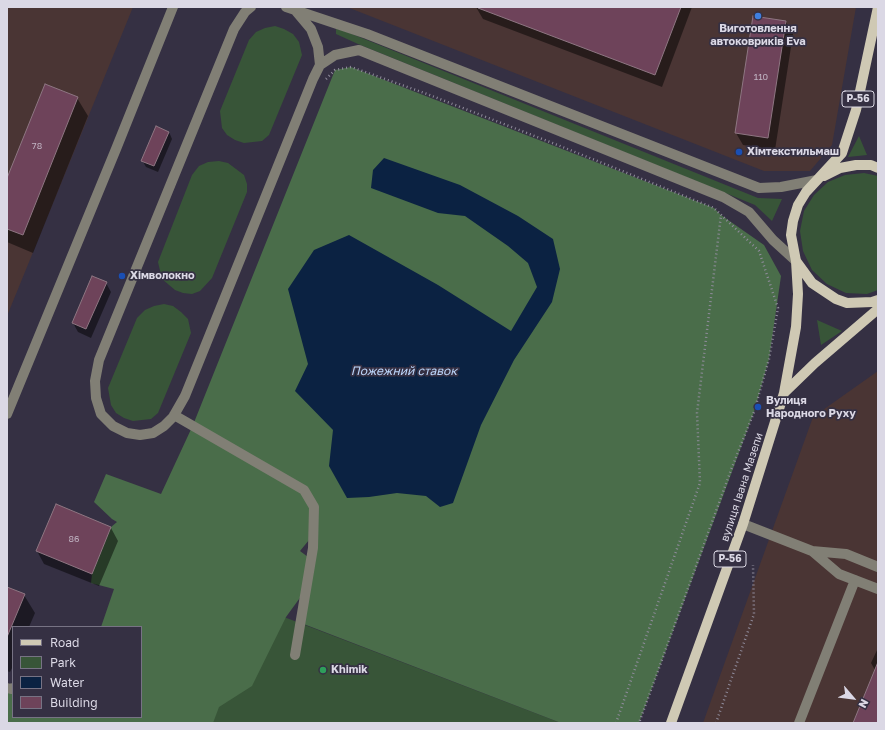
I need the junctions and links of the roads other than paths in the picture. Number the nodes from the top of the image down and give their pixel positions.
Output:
1 (173, 7) edge
2 (251, 7) edge
3 (878, 7) edge
4 (290, 8) edge
5 (320, 65) junction
6 (878, 168) edge
7 (817, 180) junction
8 (796, 261) junction
9 (878, 300) edge
10 (878, 309) edge
11 (784, 393) junction
12 (7, 414) edge
13 (174, 415) junction
14 (743, 524) junction
15 (812, 551) junction
16 (878, 567) edge
17 (855, 580) junction
18 (878, 589) edge
19 (295, 655) dead end
20 (671, 723) edge
21 (799, 723) edge

1 - 12 street
2 - 13 street
3 - 7 main road, Р-56
4 - 5 street
4 - 7 street
5 - 8 street
5 - 13 street
6 - 7 main road
7 - 8 main road, Р-56
8 - 9 main road
8 - 11 main road, вулиця Івана Мазепи / Р-56
10 - 11 main road, вулиця Івана Мазепи / Р-56
11 - 14 main road, вулиця Івана Мазепи / Р-56
13 - 19 street
14 - 15 street
14 - 20 main road, вулиця Івана Мазепи / Р-56
15 - 16 street
15 - 17 street
17 - 18 street
17 - 21 street

